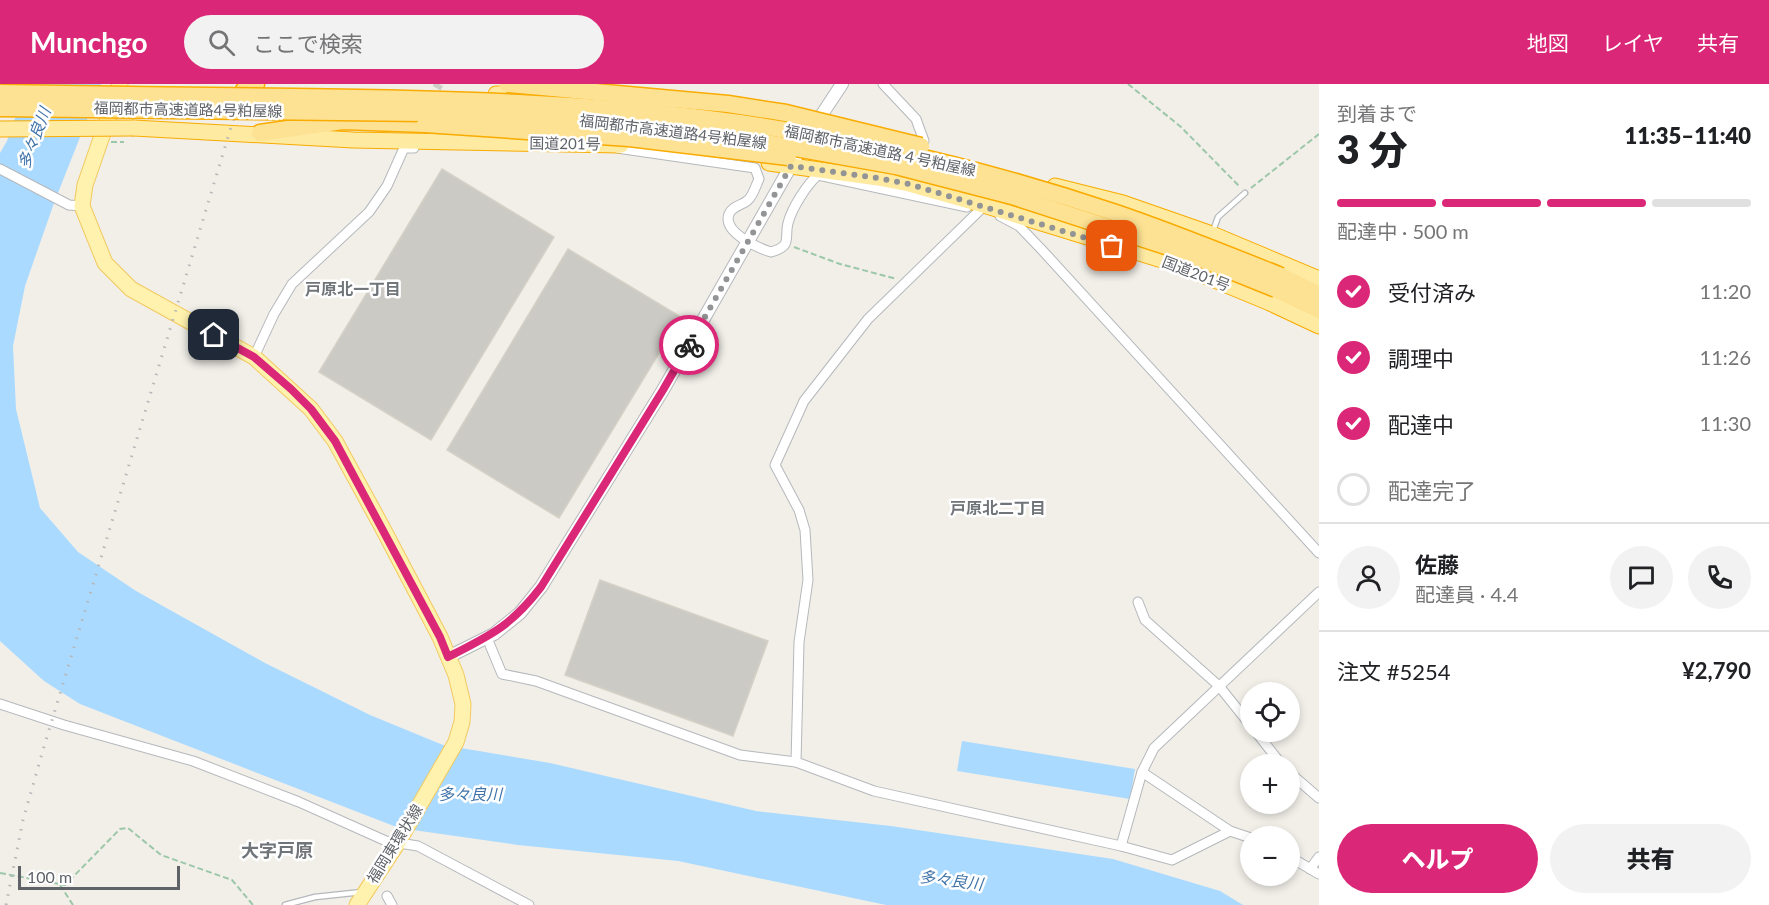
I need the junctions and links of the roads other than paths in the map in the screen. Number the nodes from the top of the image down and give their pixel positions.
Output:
1 (120, 84) edge
2 (507, 84) edge
3 (842, 84) edge
4 (883, 84) edge
5 (0, 86) edge
6 (250, 87) edge
7 (141, 92) junction
8 (0, 93) edge
9 (0, 108) edge
10 (0, 129) edge
11 (812, 129) junction
12 (260, 134) junction
13 (926, 147) junction
14 (791, 166) junction
15 (0, 169) edge
16 (943, 178) junction
17 (1002, 178) junction
18 (906, 189) junction
19 (1245, 193) road end
20 (82, 206) junction
21 (980, 210) junction
22 (1212, 234) junction
23 (748, 241) junction
24 (1319, 279) edge
25 (1319, 295) edge
26 (1319, 310) edge
27 (1319, 326) edge
28 (254, 357) junction
29 (1319, 553) edge
30 (1319, 592) edge
31 (1138, 602) dead end
32 (487, 638) junction
33 (448, 657) junction
34 (1219, 686) junction
35 (0, 704) edge
36 (1240, 712) edge
37 (1264, 742) edge
38 (1273, 754) edge
39 (796, 762) junction
40 (1142, 772) junction
41 (1300, 781) edge
42 (1319, 798) edge
43 (1230, 831) junction
44 (1240, 834) edge
45 (399, 840) junction
46 (1121, 846) junction
47 (1319, 857) edge
48 (1300, 863) edge
49 (1315, 871) edge
50 (361, 898) edge
51 (285, 905) edge
52 (529, 905) edge

1 - 20 main road
2 - 17 highway, bridge
3 - 11 street
4 - 13 street
5 - 7 highway
6 - 7 highway
6 - 11 highway
7 - 8 highway, 福岡都市高速道路4号粕屋線, bridge
7 - 17 highway, 福岡都市高速道路４号粕屋線, bridge
9 - 16 highway, 福岡都市高速道路4号粕屋線, bridge
10 - 12 highway, 国道201号, bridge
11 - 13 highway
11 - 14 street
12 - 14 highway, 国道201号
12 - 16 highway, bridge
13 - 18 lane
13 - 22 highway
14 - 18 highway, 国道201号
14 - 23 street
15 - 20 street
16 - 26 highway, 福岡都市高速道路4号粕屋線, bridge
17 - 25 highway, 福岡都市高速道路４号粕屋線, bridge
18 - 21 street
18 - 23 street
18 - 27 highway, 国道201号
19 - 22 lane
20 - 28 main road, 福岡東環状線
21 - 29 street
21 - 39 street
22 - 24 highway
23 - 28 street
23 - 32 street
28 - 33 main road, 福岡東環状線
30 - 34 street
31 - 34 street
32 - 33 street
32 - 39 street
33 - 45 main road, 福岡東環状線
34 - 36 street
34 - 40 street
35 - 45 street
37 - 38 street
39 - 46 street
40 - 43 street
40 - 46 street
41 - 42 street
43 - 44 street
43 - 46 street
45 - 50 main road, 福岡東環状線
45 - 52 street
47 - 49 street
48 - 49 street
50 - 51 lane

